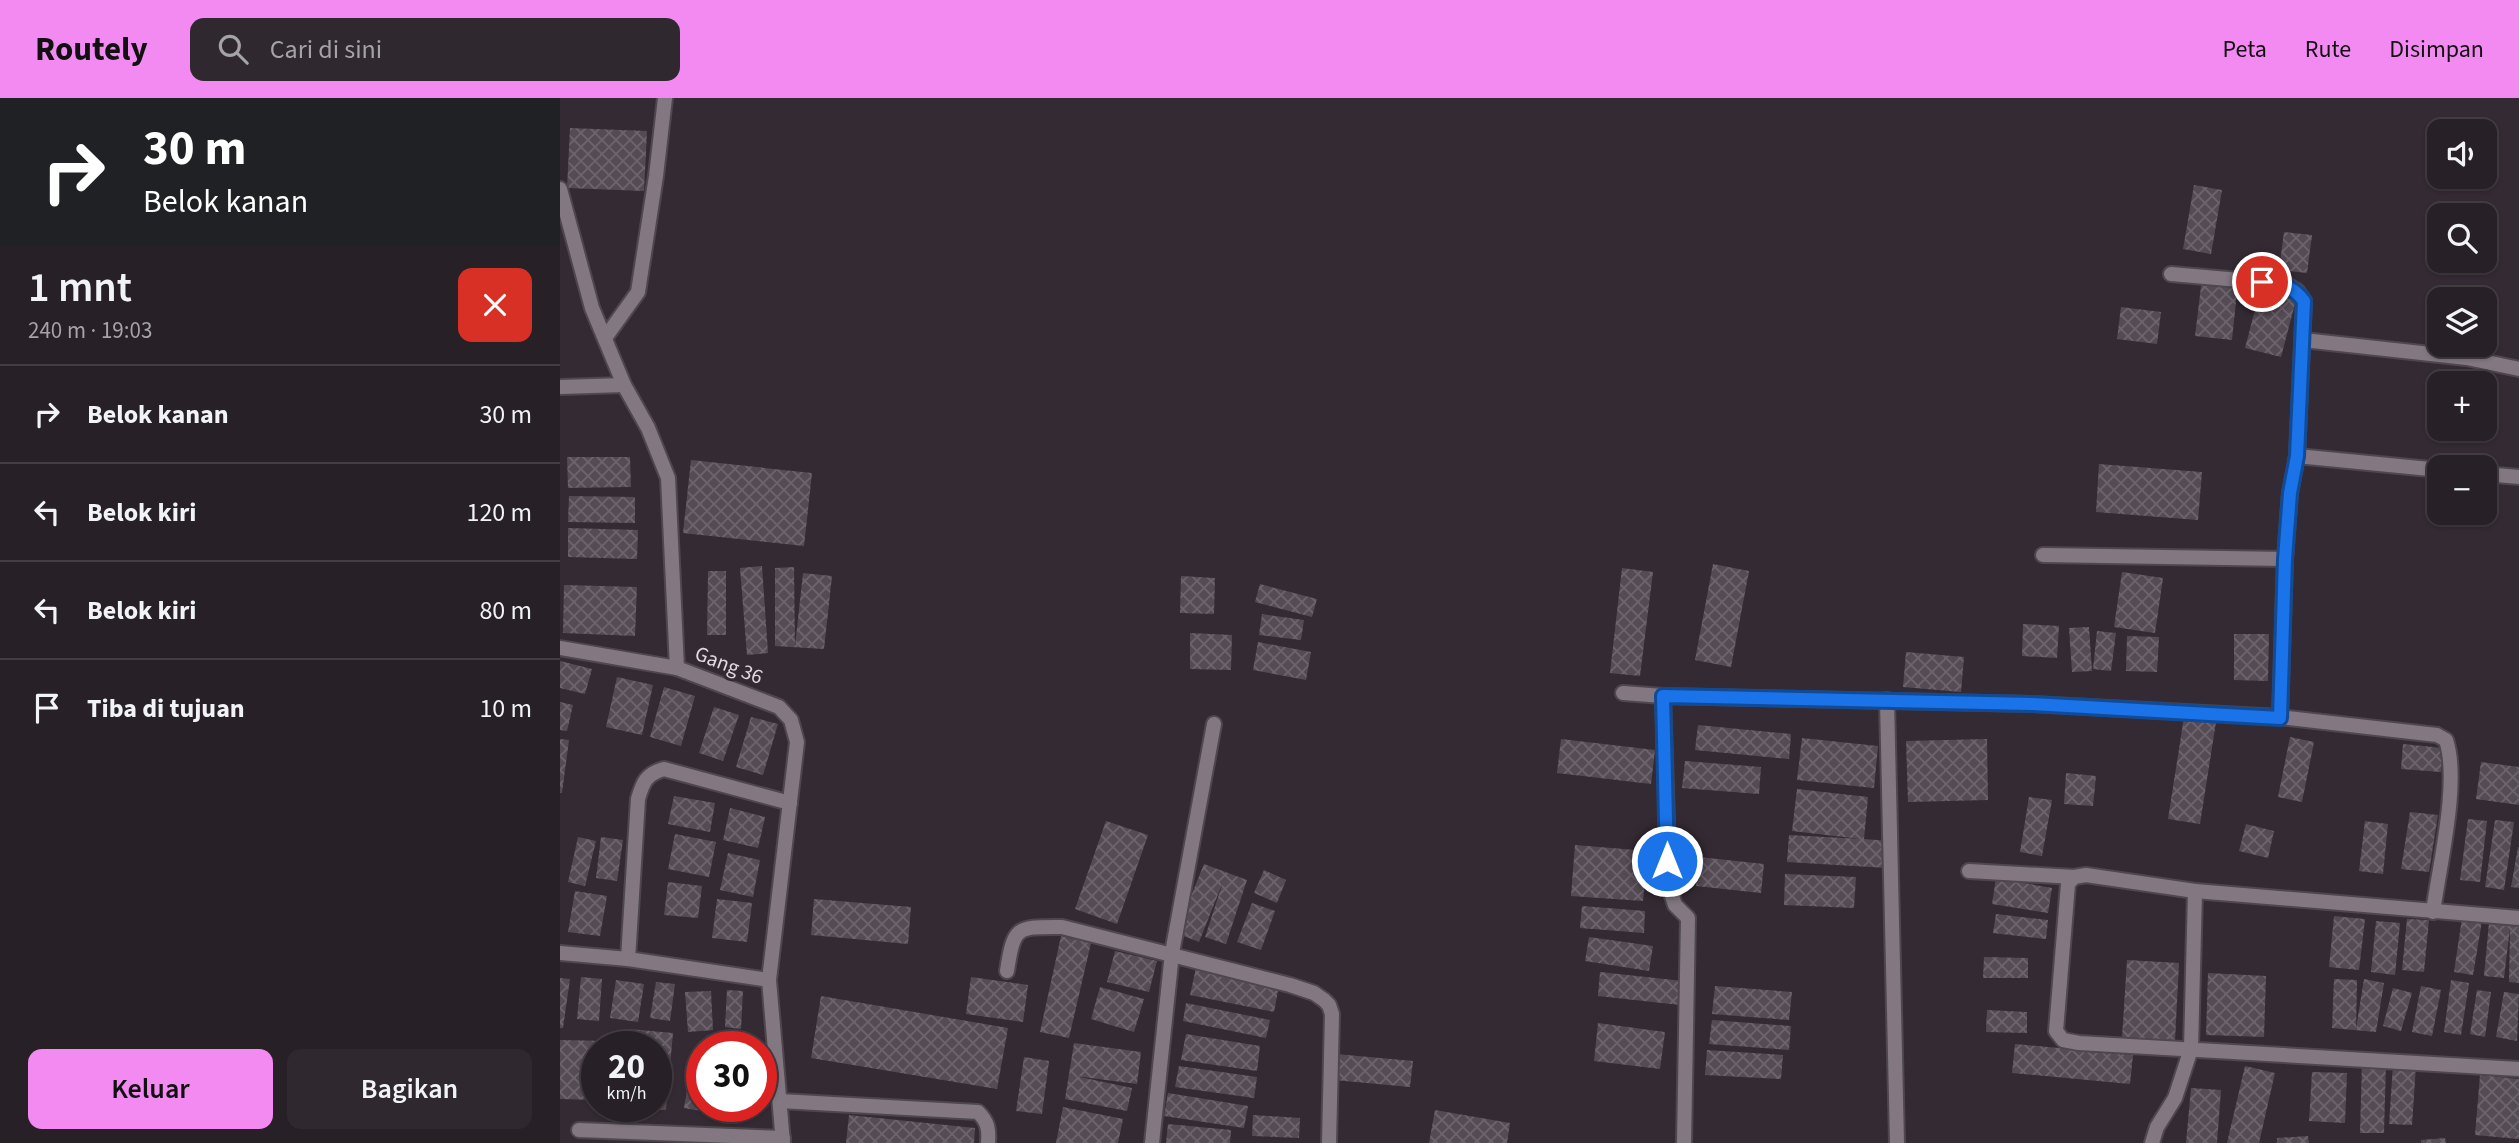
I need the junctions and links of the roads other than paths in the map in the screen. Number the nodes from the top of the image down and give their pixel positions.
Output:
1 (665, 98) edge
2 (560, 189) edge
3 (2171, 274) dead end
4 (605, 338) junction
5 (2303, 340) junction
6 (2519, 369) edge
7 (624, 385) junction
8 (560, 387) edge
9 (2297, 456) junction
10 (2427, 469) edge
11 (2497, 475) edge
12 (2519, 477) edge
13 (2043, 555) dead end
14 (2285, 559) junction
15 (560, 648) edge
16 (677, 668) junction
17 (1623, 693) dead end
18 (1663, 696) junction
19 (1887, 700) junction
20 (2280, 718) junction
21 (1214, 723) dead end
22 (790, 803) junction
23 (1969, 871) dead end
24 (2074, 877) junction
25 (2195, 891) junction
26 (2433, 912) junction
27 (2519, 918) edge
28 (560, 953) edge
29 (1172, 953) junction
30 (628, 959) junction
31 (1007, 971) dead end
32 (769, 980) junction
33 (2191, 1049) junction
34 (2519, 1069) edge
35 (780, 1101) junction
36 (579, 1130) dead end
37 (783, 1140) edge
38 (988, 1143) edge
39 (1152, 1143) edge
40 (1329, 1143) edge
41 (1684, 1143) edge
42 (1897, 1143) edge
43 (2152, 1143) edge

1 - 4 street
2 - 4 street, Gang 36
3 - 5 street
4 - 7 street, Gang 36
5 - 6 street
5 - 9 street
7 - 8 street
7 - 16 street, Gang 36
9 - 10 street
9 - 14 street
11 - 12 street
13 - 14 street
14 - 20 street
15 - 16 street
16 - 22 street, Gang 36
17 - 18 street
18 - 19 street
18 - 41 street
19 - 20 street
19 - 42 street
20 - 26 street
21 - 29 street
22 - 30 street
22 - 32 street, Gang 36
23 - 24 street
24 - 25 street
24 - 33 street
25 - 26 street
25 - 33 street
26 - 27 street
28 - 30 street
29 - 31 street
29 - 39 street
29 - 40 street
30 - 32 street
32 - 35 street, Gang 36
33 - 34 street
33 - 43 street
35 - 37 street, Gang 36
35 - 38 street
36 - 37 street

